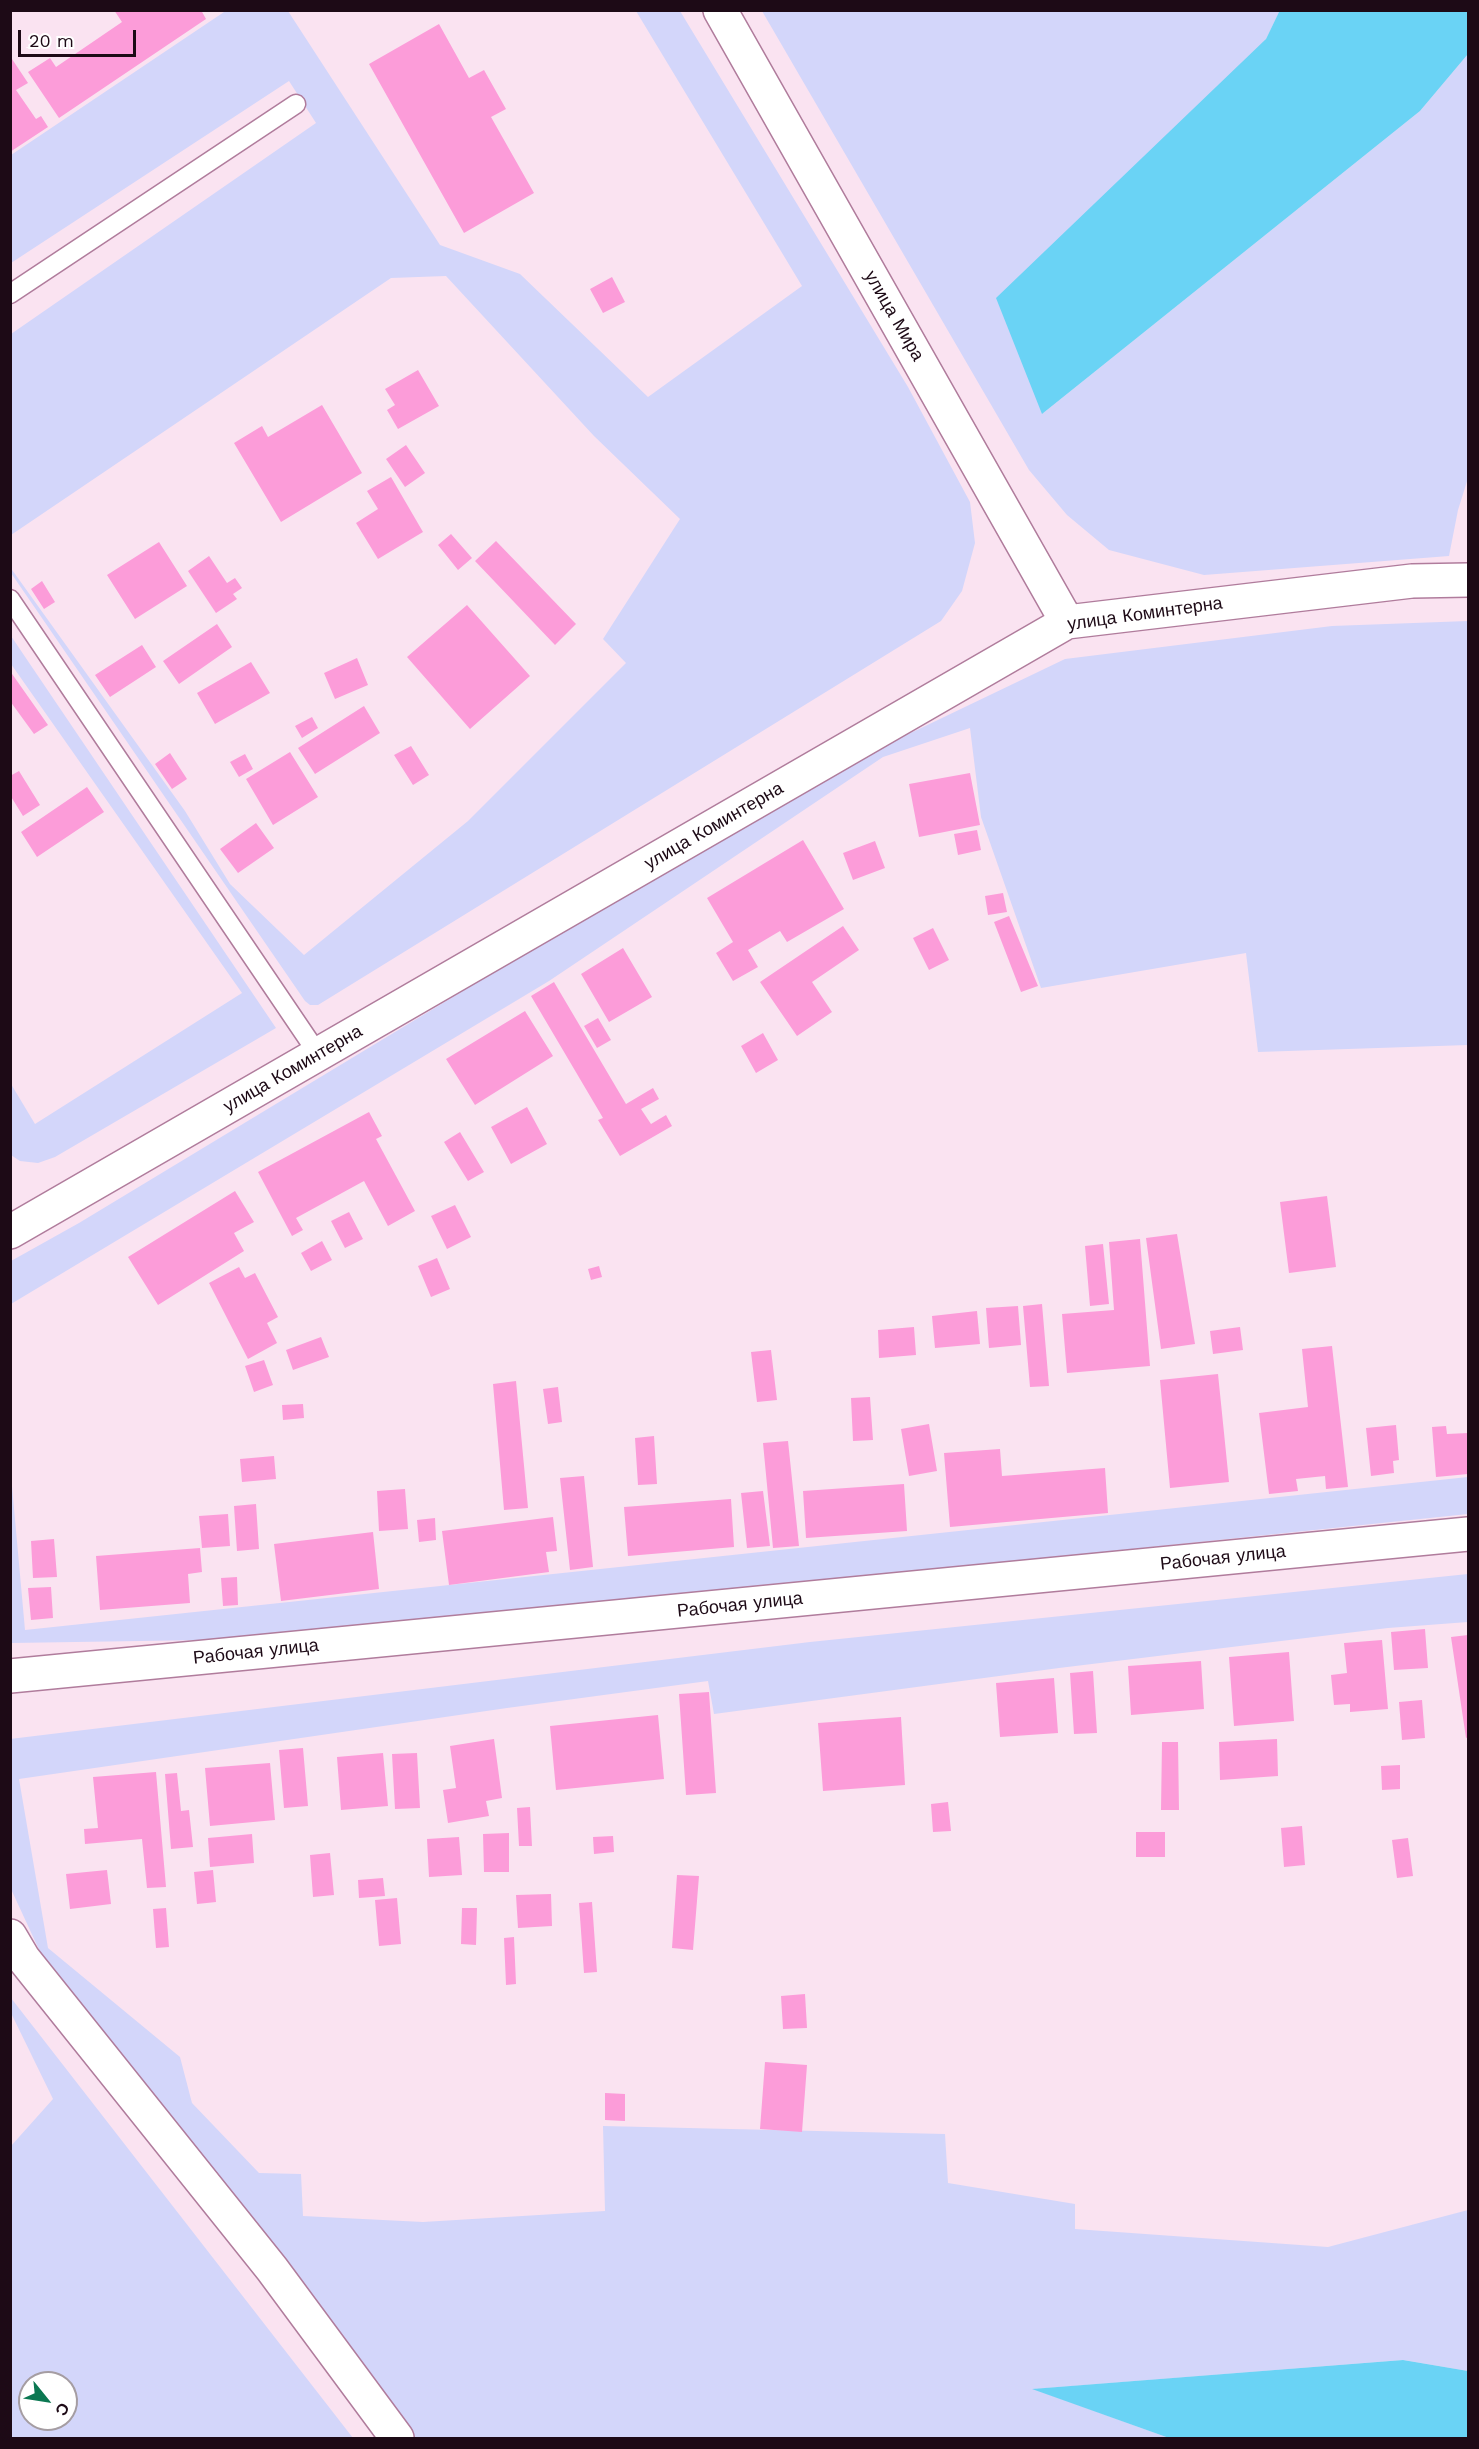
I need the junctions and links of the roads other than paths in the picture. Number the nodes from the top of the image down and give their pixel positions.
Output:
1 (720, 10) edge
2 (296, 104) dead end
3 (10, 294) edge
4 (1468, 579) edge
5 (10, 599) edge
6 (1067, 622) junction
7 (318, 1054) junction
8 (11, 1231) edge
9 (1468, 1534) edge
10 (10, 1676) edge
11 (10, 1936) edge
12 (397, 2439) edge

1 - 6 street, улица Мира
2 - 3 lane
4 - 6 street, улица Коминтерна
5 - 7 lane
6 - 7 street, улица Коминтерна
7 - 8 street, улица Коминтерна
9 - 10 street, Рабочая улица
11 - 12 street

